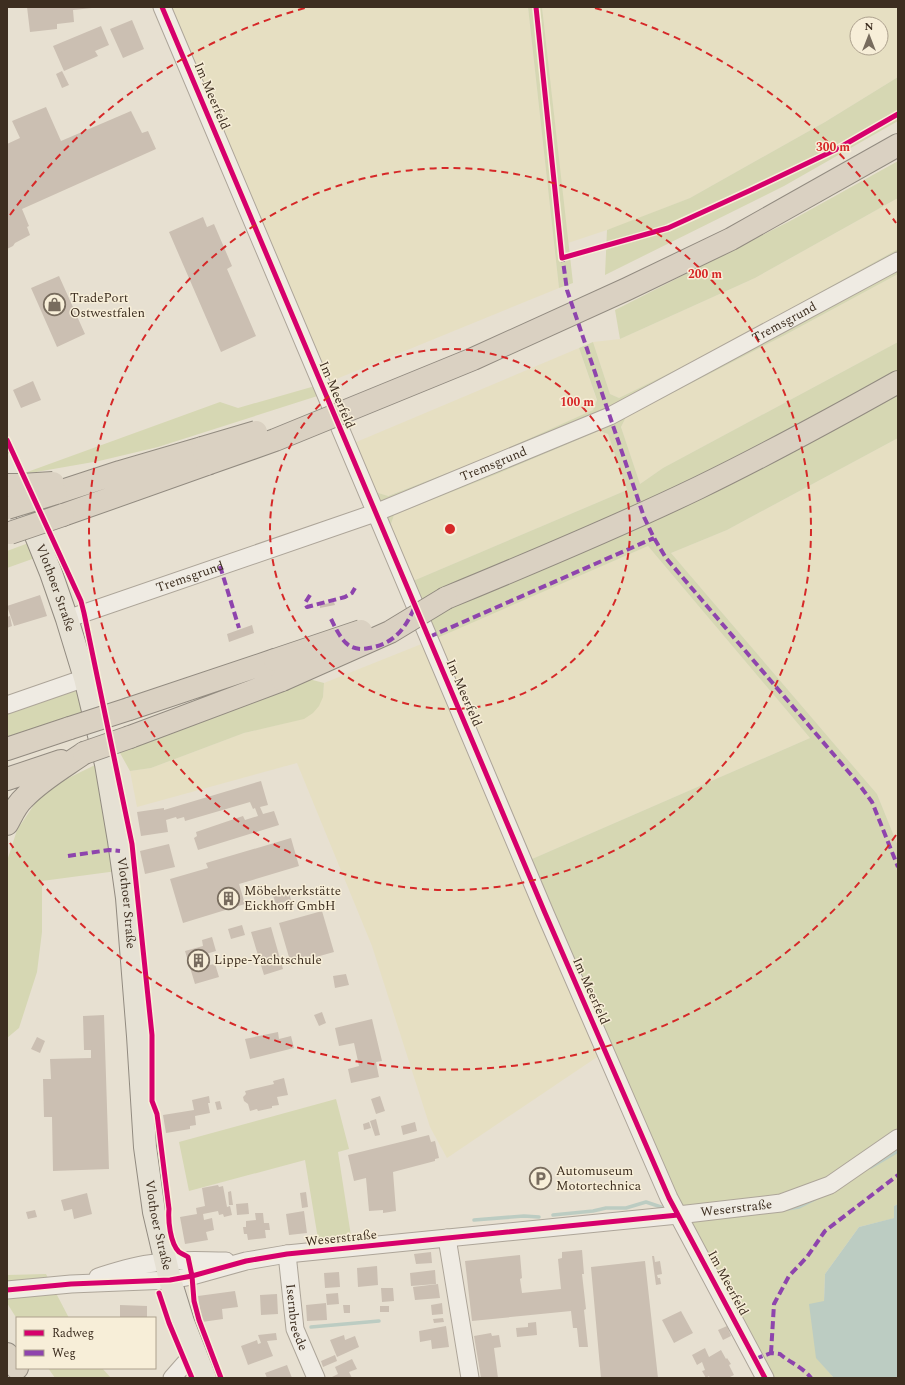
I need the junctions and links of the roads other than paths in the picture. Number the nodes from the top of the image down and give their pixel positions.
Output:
1 (162, 7) edge
2 (898, 145) edge
3 (898, 260) edge
4 (898, 382) edge
5 (204, 456) junction
6 (7, 464) edge
7 (7, 485) edge
8 (55, 488) junction
9 (7, 508) edge
10 (375, 513) junction
11 (9, 534) edge
12 (67, 619) junction
13 (278, 670) junction
14 (85, 678) junction
15 (7, 705) edge
16 (7, 748) edge
17 (84, 753) junction
18 (7, 779) edge
19 (7, 824) edge
20 (898, 1138) edge
21 (678, 1215) junction
22 (448, 1238) junction
23 (287, 1254) junction
24 (167, 1271) junction
25 (7, 1290) edge
26 (194, 1353) junction
27 (7, 1354) edge
28 (16, 1367) edge
29 (18, 1369) edge
30 (24, 1378) edge
31 (172, 1378) edge
32 (205, 1378) edge
33 (316, 1378) edge
34 (470, 1378) edge
35 (765, 1378) edge

1 - 10 street, Im Meerfeld
2 - 5 highway, bridge
3 - 10 street, Tremsgrund
4 - 13 highway, bridge
5 - 8 highway
5 - 11 highway, bridge
6 - 12 main road, Vlothoer Straße
7 - 8 highway, bridge
8 - 9 highway, bridge
10 - 12 street, Tremsgrund
10 - 21 street, Im Meerfeld
12 - 14 main road, Vlothoer Straße
13 - 16 highway, bridge
13 - 17 highway, bridge
14 - 15 street
14 - 24 main road, Vlothoer Straße
17 - 18 highway
17 - 19 highway
20 - 21 street, Weserstraße
21 - 22 street, Weserstraße
21 - 35 street, Im Meerfeld
22 - 23 street, Weserstraße
22 - 34 street
23 - 24 street, Weserstraße
23 - 33 street, Isernbreede
24 - 25 street, Weserstraße
24 - 26 main road, Vlothoer Straße
26 - 31 street
26 - 32 main road, Vlothoer Straße
27 - 28 highway
29 - 30 highway

